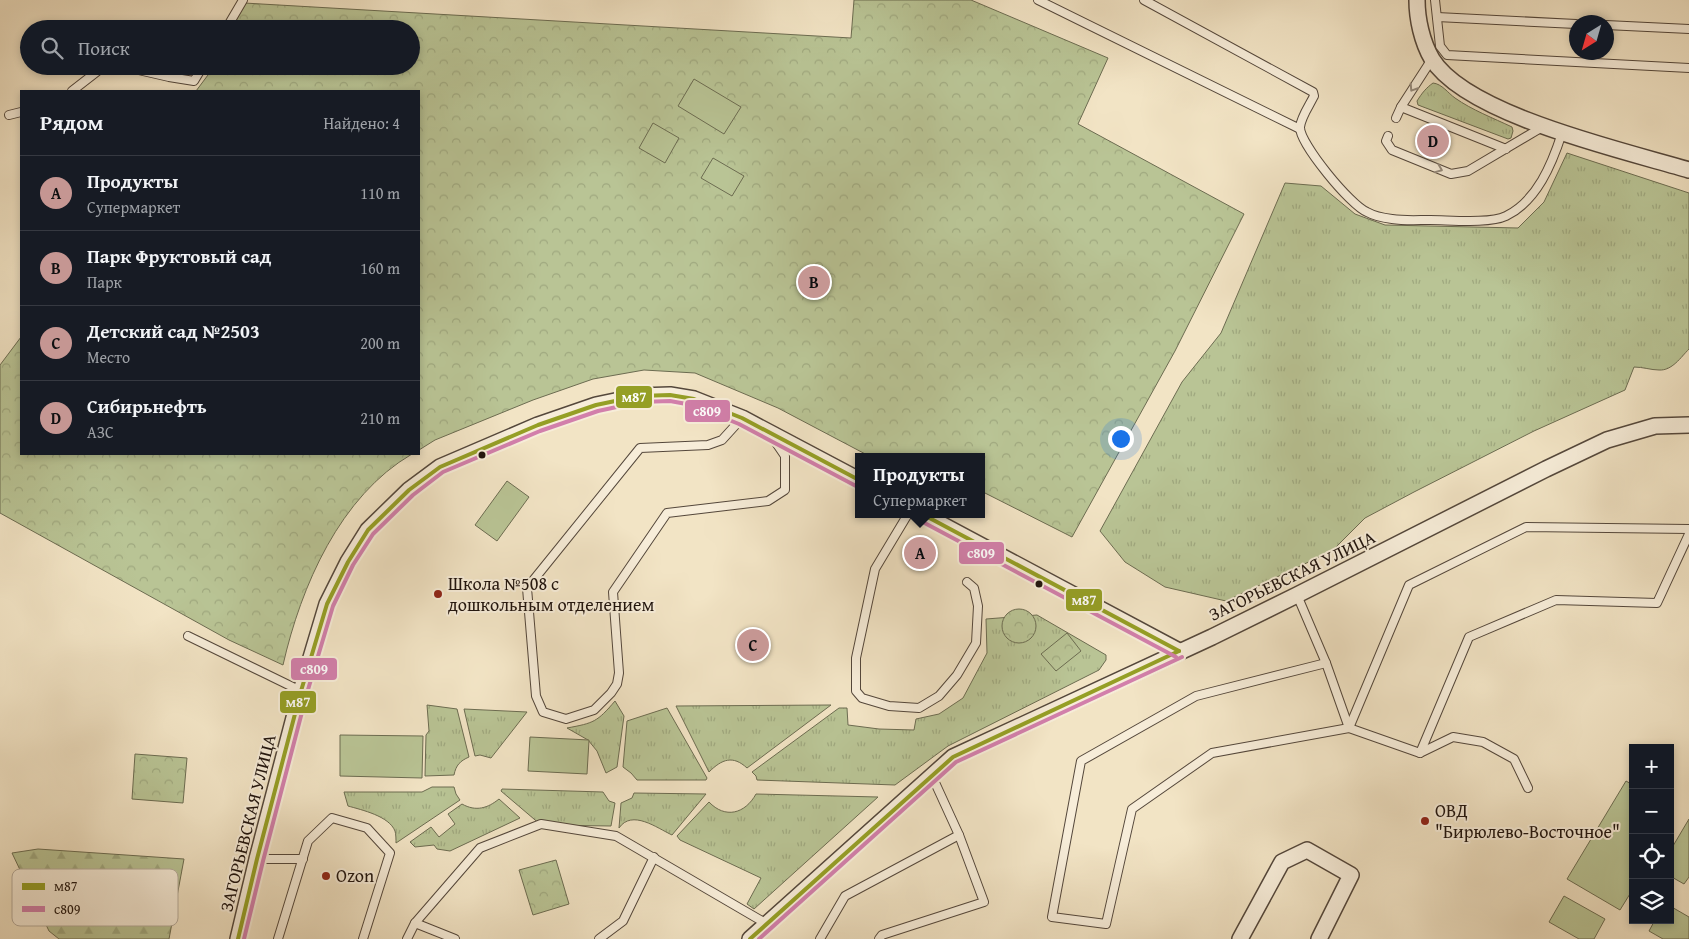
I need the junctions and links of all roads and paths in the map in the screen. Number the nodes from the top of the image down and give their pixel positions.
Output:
1 (243, 0) edge
2 (1038, 0) edge
3 (1144, 0) edge
4 (1417, 0) edge
5 (1435, 0) edge
6 (1437, 17) junction
7 (231, 20) edge
8 (1569, 24) edge
9 (1614, 25) edge
10 (1689, 29) edge
11 (1432, 59) junction
12 (1689, 68) edge
13 (93, 75) edge
14 (160, 75) edge
15 (198, 75) edge
16 (73, 90) edge
17 (1401, 107) junction
18 (20, 112) edge
19 (9, 115) dead end
20 (1396, 118) dead end
21 (1544, 126) junction
22 (1300, 129) junction
23 (1562, 133) junction
24 (1388, 136) dead end
25 (1506, 149) junction
26 (1689, 169) edge
27 (742, 418) junction
28 (1689, 425) edge
29 (768, 431) junction
30 (855, 478) edge
31 (906, 518) edge
32 (930, 518) edge
33 (1689, 529) edge
34 (1689, 534) edge
35 (967, 582) dead end
36 (1297, 596) junction
37 (188, 636) dead end
38 (1179, 651) junction
39 (1326, 663) junction
40 (301, 691) junction
41 (1349, 728) junction
42 (1420, 754) junction
43 (932, 776) junction
44 (1528, 788) dead end
45 (959, 835) junction
46 (654, 857) junction
47 (257, 859) junction
48 (303, 859) junction
49 (415, 923) junction
50 (767, 924) junction
51 (238, 939) edge
52 (278, 939) edge
53 (363, 939) edge
54 (407, 939) edge
55 (455, 939) edge
56 (599, 939) edge
57 (750, 939) edge
58 (820, 939) edge
59 (879, 939) edge
60 (1240, 939) edge
61 (1319, 939) edge

1 - 7 lane
2 - 22 lane
3 - 22 lane
4 - 11 street
5 - 6 lane
6 - 8 lane
6 - 12 lane
9 - 10 lane
11 -> 17 lane
11 - 21 street
13 - 16 lane
14 - 15 lane
17 - 20 lane
17 - 25 lane
18 - 19 lane
21 - 23 street
21 - 25 lane
22 - 23 lane
23 - 26 street
24 -> 25 lane
27 - 29 street, ЗАГОРЬЕВСКАЯ УЛИЦА
27 - 29 lane
27 - 40 street, ЗАГОРЬЕВСКАЯ УЛИЦА
28 - 36 street, ЗАГОРЬЕВСКАЯ УЛИЦА
29 - 30 street, ЗАГОРЬЕВСКАЯ УЛИЦА
31 - 35 lane
32 - 38 street
33 - 41 lane
34 - 42 lane
36 - 38 street, ЗАГОРЬЕВСКАЯ УЛИЦА
36 - 39 lane
37 - 40 lane
38 - 43 street, ЗАГОРЬЕВСКАЯ УЛИЦА
39 - 41 lane
39 - 41 lane
40 - 47 street, ЗАГОРЬЕВСКАЯ УЛИЦА
41 - 42 lane
42 - 44 lane
43 - 45 lane
43 - 50 street, ЗАГОРЬЕВСКАЯ УЛИЦА
45 - 58 lane
45 - 59 lane
46 - 49 lane
46 - 50 lane
46 - 56 lane
47 - 48 lane
47 - 51 street, ЗАГОРЬЕВСКАЯ УЛИЦА
48 - 52 lane
48 - 53 lane
49 - 54 lane
49 - 55 lane
50 - 57 street, ЗАГОРЬЕВСКАЯ УЛИЦА
60 - 61 street

